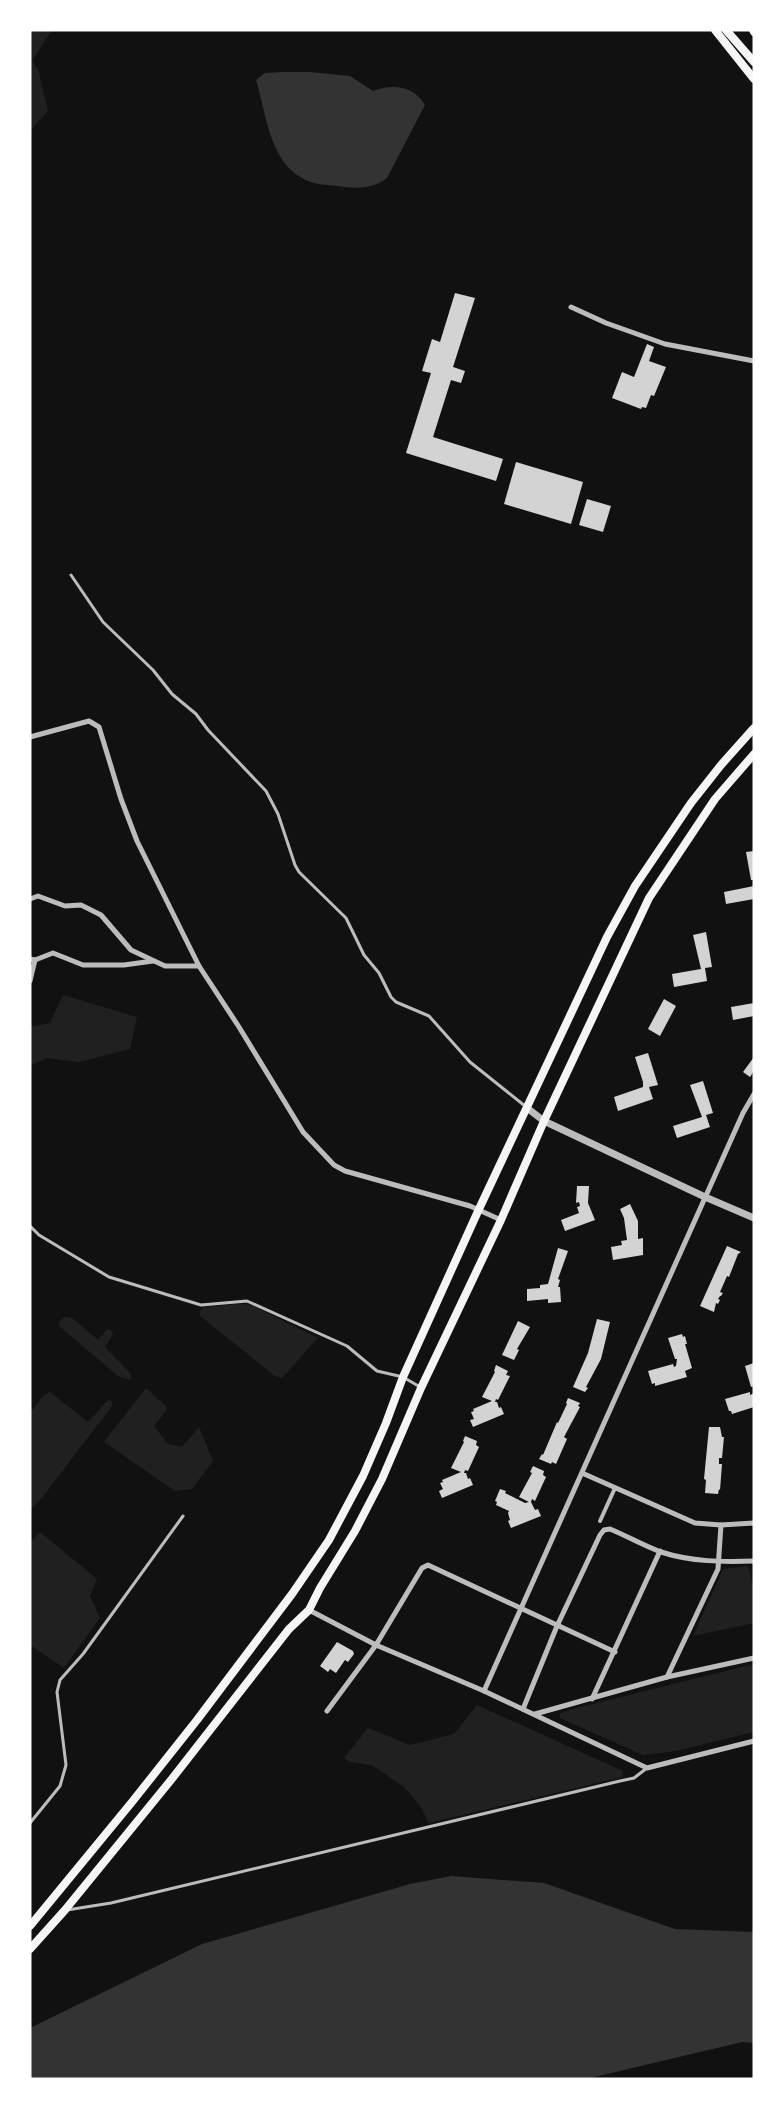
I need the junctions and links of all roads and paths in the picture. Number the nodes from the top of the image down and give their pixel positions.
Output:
1 (715, 30) edge
2 (726, 30) edge
3 (754, 62) edge
4 (754, 79) edge
5 (571, 307) dead end
6 (754, 361) edge
7 (71, 575) dead end
8 (754, 728) edge
9 (30, 737) edge
10 (754, 754) edge
11 (30, 899) edge
12 (33, 960) edge
13 (154, 961) junction
14 (199, 966) junction
15 (30, 981) edge
16 (754, 1094) edge
17 (527, 1107) junction
18 (544, 1121) junction
19 (705, 1197) junction
20 (479, 1209) junction
21 (754, 1218) edge
22 (501, 1220) junction
23 (30, 1226) edge
24 (403, 1377) junction
25 (422, 1388) junction
26 (582, 1473) junction
27 (615, 1488) junction
28 (183, 1516) dead end
29 (600, 1521) dead end
30 (754, 1523) edge
31 (721, 1525) junction
32 (660, 1551) junction
33 (754, 1561) edge
34 (718, 1562) junction
35 (521, 1608) junction
36 (309, 1610) junction
37 (557, 1626) junction
38 (376, 1645) junction
39 (615, 1652) junction
40 (754, 1658) edge
41 (667, 1677) junction
42 (484, 1691) junction
43 (592, 1699) junction
44 (523, 1709) junction
45 (327, 1711) dead end
46 (535, 1714) junction
47 (754, 1741) edge
48 (647, 1768) junction
49 (30, 1823) edge
50 (65, 1910) junction
51 (30, 1926) edge
52 (30, 1949) edge

1 - 4 main road
2 - 3 main road
5 - 6 street
7 - 17 lane
8 - 17 main road
9 - 14 street
10 - 18 main road
11 - 13 street
12 - 13 street
12 - 15 street
13 - 14 street
14 - 20 street
16 - 19 street
17 - 18 street
17 - 20 main road
18 - 19 street
18 - 22 main road
19 - 21 street
19 - 26 street
20 - 22 street
20 - 24 main road
22 - 25 main road
23 - 24 lane
24 - 25 lane
24 - 51 main road
25 - 36 main road
26 - 27 street
26 - 35 street
27 - 29 street
27 - 31 street
28 - 49 lane
30 - 31 street
31 - 34 street
32 - 34 street
32 - 37 street
32 - 39 street
33 - 34 street
34 - 41 street
35 - 37 street
35 - 38 street
35 - 42 street
36 - 38 street
36 - 50 main road
37 - 39 street
37 - 44 street
38 - 42 street
38 - 45 street
39 - 43 street
40 - 41 street
41 - 43 street
42 - 44 street
43 - 46 street
44 - 46 street
46 - 48 street
47 - 48 street
48 - 50 lane
50 - 52 main road

